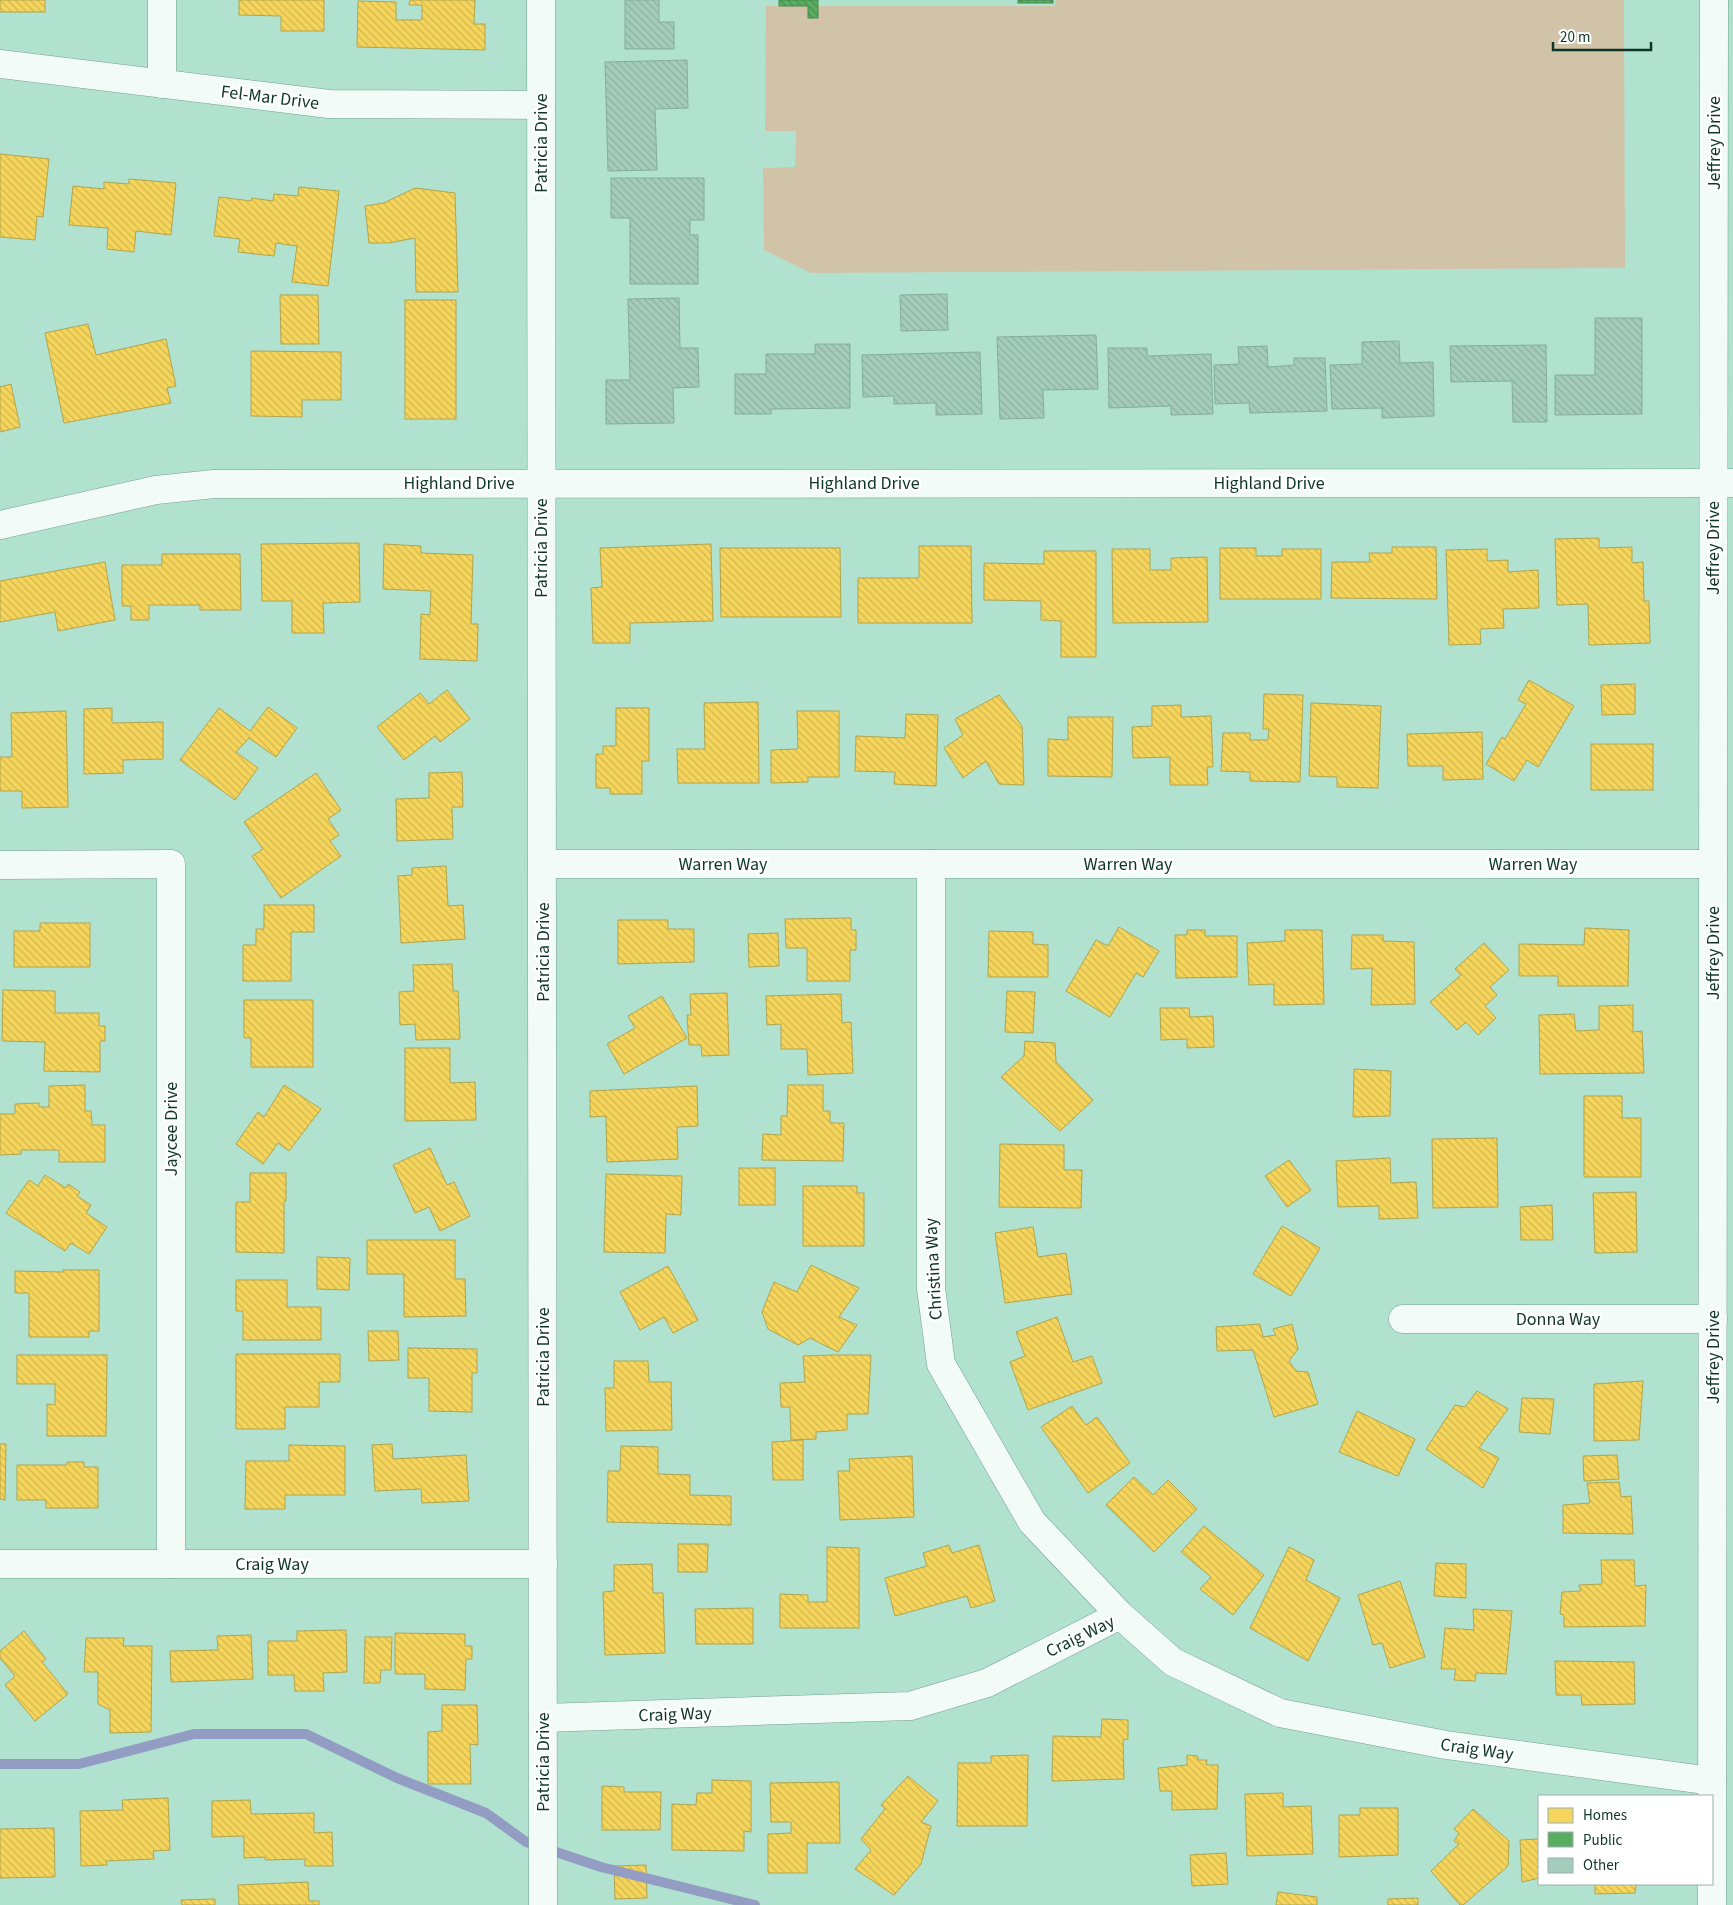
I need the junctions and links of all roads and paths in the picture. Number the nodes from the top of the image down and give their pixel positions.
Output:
1 (162, 0) edge
2 (541, 0) edge
3 (1714, 0) edge
4 (0, 64) edge
5 (162, 84) junction
6 (541, 104) junction
7 (541, 483) junction
8 (1723, 484) edge
9 (0, 525) edge
10 (543, 864) junction
11 (931, 864) junction
12 (1713, 864) junction
13 (0, 865) edge
14 (1403, 1319) dead end
15 (1713, 1319) junction
16 (0, 1564) edge
17 (171, 1564) junction
18 (543, 1564) junction
19 (1120, 1615) junction
20 (543, 1718) junction
21 (1712, 1781) junction
22 (1712, 1795) edge
23 (1712, 1885) edge
24 (543, 1905) edge
25 (1712, 1905) edge

1 - 5 street
2 - 6 street, Patricia Drive
3 - 8 street, Jeffrey Drive
4 - 5 street, Fel-Mar Drive
5 - 6 street, Fel-Mar Drive
6 - 7 street, Patricia Drive
7 - 8 street, Highland Drive
7 - 9 street, Highland Drive
7 - 10 street, Patricia Drive
8 - 12 street, Jeffrey Drive
10 - 11 street, Warren Way
10 - 18 street, Patricia Drive
11 - 12 street, Warren Way
11 - 19 street, Christina Way
12 - 15 street, Jeffrey Drive
13 - 17 street, Jaycee Drive
14 - 15 street, Donna Way
15 - 21 street, Jeffrey Drive
16 - 17 street, Craig Way
17 - 18 street, Craig Way
18 - 20 street, Patricia Drive
19 - 20 street, Craig Way
19 - 21 street, Craig Way
20 - 24 street, Patricia Drive
21 - 22 street, Jeffrey Drive
23 - 25 street, Jeffrey Drive

